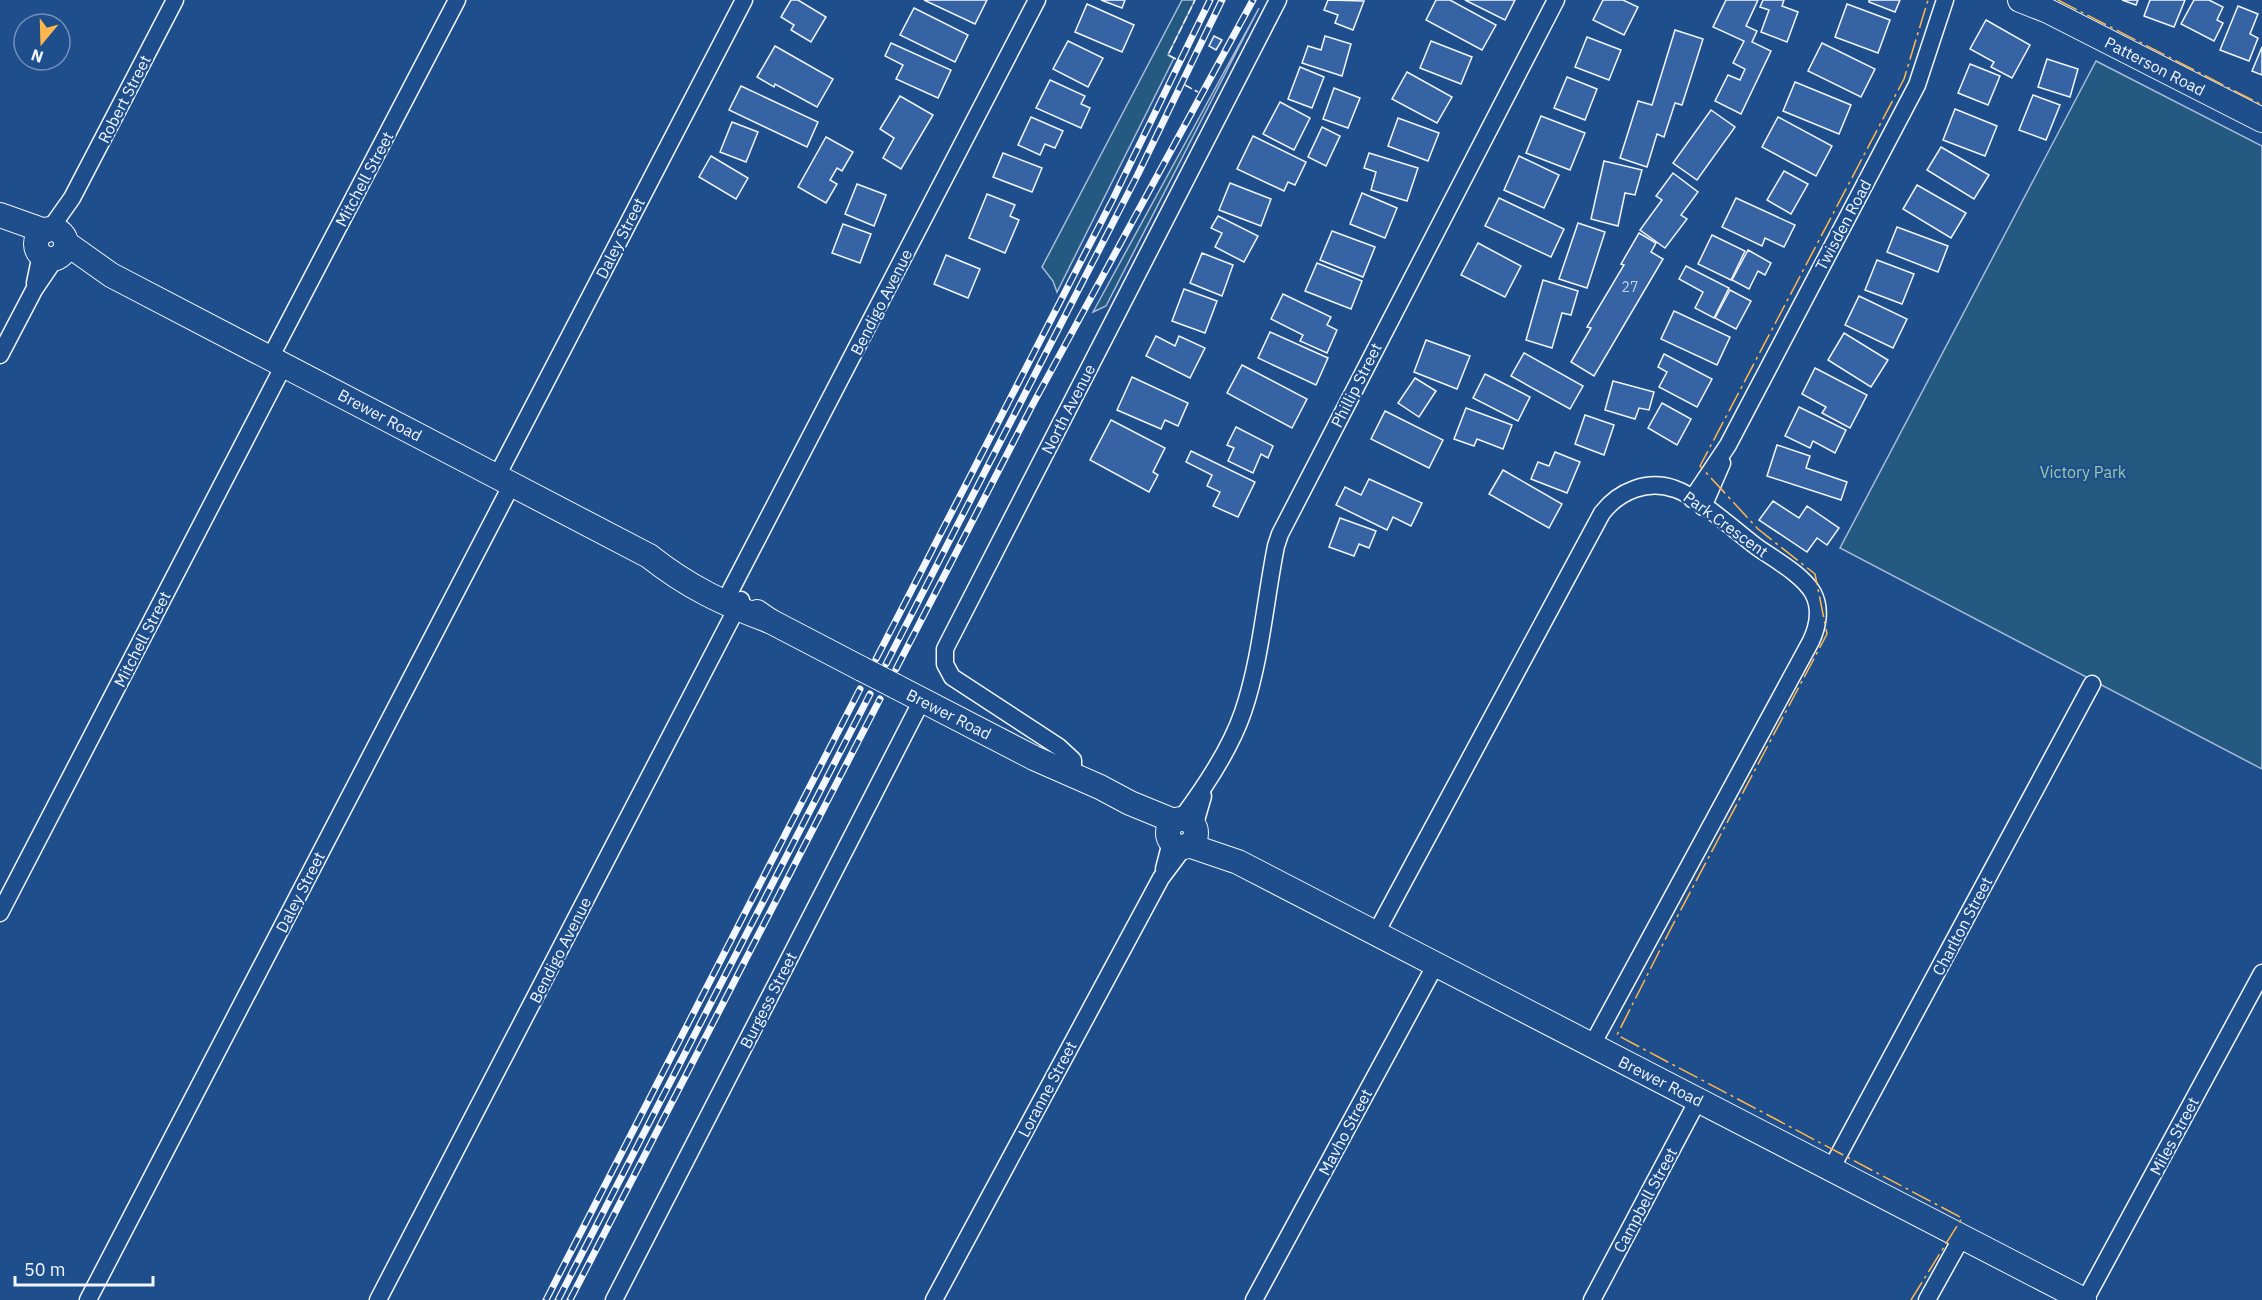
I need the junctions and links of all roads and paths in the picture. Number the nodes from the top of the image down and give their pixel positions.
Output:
1 (175, 0) edge
2 (457, 0) edge
3 (744, 0) edge
4 (1037, 0) edge
5 (1278, 0) edge
6 (1556, 0) edge
7 (1945, 0) edge
8 (2020, 0) edge
9 (2040, 6) edge
10 (2262, 120) edge
11 (0, 217) edge
12 (52, 244) junction
13 (0, 355) edge
14 (277, 362) junction
15 (504, 480) junction
16 (1698, 503) junction
17 (733, 601) junction
18 (2092, 684) dead end
19 (921, 700) junction
20 (1073, 774) junction
21 (1182, 833) junction
22 (0, 913) edge
23 (1376, 933) junction
24 (1436, 964) junction
25 (2262, 973) edge
26 (1592, 1045) junction
27 (1698, 1100) junction
28 (1831, 1169) junction
29 (1962, 1237) junction
30 (88, 1300) edge
31 (378, 1300) edge
32 (614, 1300) edge
33 (934, 1300) edge
34 (1254, 1300) edge
35 (1592, 1300) edge
36 (1927, 1300) edge
37 (2085, 1300) edge

1 - 12 street, Robert Street
2 - 14 street, Mitchell Street
3 - 15 street, Daley Street
4 - 17 street, Bendigo Avenue
5 - 20 street, North Avenue
6 - 21 street, Phillip Street
7 - 16 street, Twisden Road
8 - 9 street, Patterson Road
9 - 10 street, Patterson Road
11 - 12 street, Brewer Road
12 - 13 street, Robert Street
12 - 14 street, Brewer Road
14 - 15 street, Brewer Road
14 - 22 street, Mitchell Street
15 - 17 street, Brewer Road
15 - 30 street, Daley Street
16 - 23 street, Park Crescent
16 - 26 street, Park Crescent
17 - 19 street, Brewer Road, bridge
17 - 31 street, Bendigo Avenue
18 - 28 street, Charlton Street
19 - 20 street, Brewer Road
19 - 32 street, Burgess Street
20 - 21 street, Brewer Road
21 - 23 street, Brewer Road
21 - 33 street, Loranne Street
23 - 24 street, Brewer Road
24 - 26 street, Brewer Road
24 - 34 street, Mavho Street
25 - 37 street, Miles Street
26 - 27 street, Brewer Road
27 - 28 street, Brewer Road
27 - 35 street, Campbell Street
28 - 29 street, Brewer Road
29 - 36 street
29 - 37 street, Brewer Road

